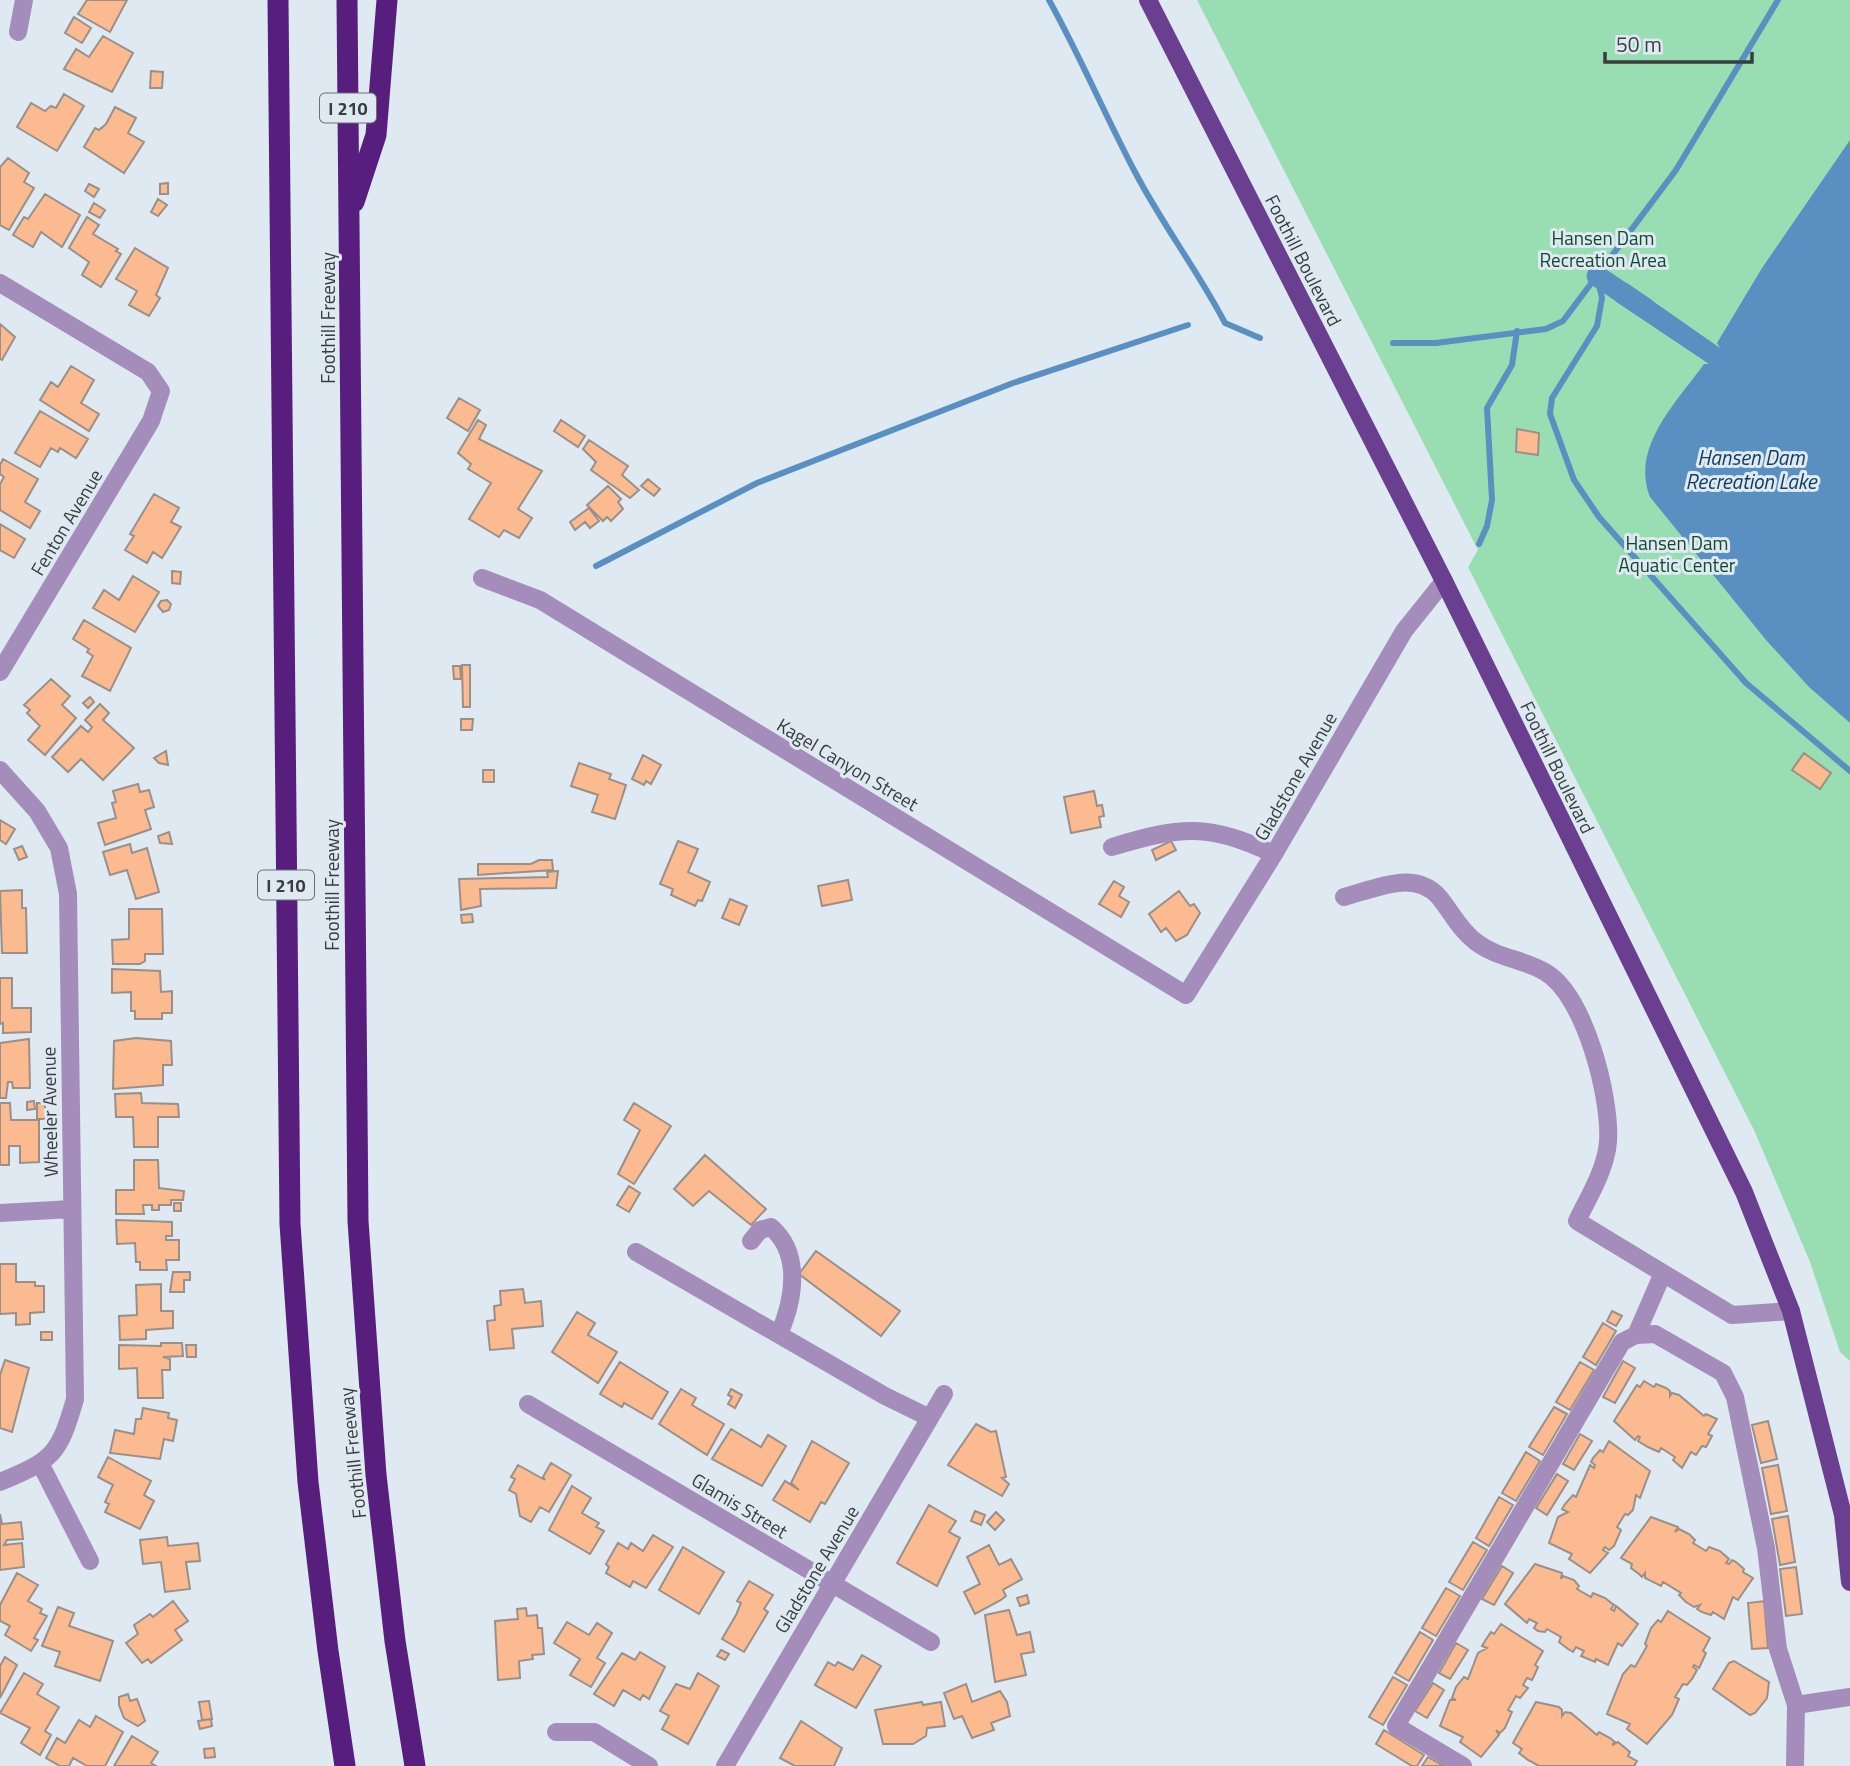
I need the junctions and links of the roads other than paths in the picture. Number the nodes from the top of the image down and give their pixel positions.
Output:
1 (24, 0) edge
2 (278, 0) edge
3 (347, 0) edge
4 (387, 0) edge
5 (1148, 0) edge
6 (18, 32) dead end
7 (349, 217) junction
8 (0, 283) edge
9 (482, 578) dead end
10 (1444, 581) junction
11 (0, 673) edge
12 (0, 770) edge
13 (1112, 847) dead end
14 (1274, 854) junction
15 (1344, 897) dead end
16 (1186, 995) joint
17 (72, 1209) junction
18 (0, 1213) edge
19 (751, 1241) dead end
20 (636, 1252) dead end
21 (1664, 1273) junction
22 (1791, 1311) junction
23 (779, 1334) junction
24 (1636, 1335) junction
25 (944, 1394) dead end
26 (528, 1404) dead end
27 (930, 1418) junction
28 (41, 1465) junction
29 (0, 1482) edge
30 (90, 1561) dead end
31 (1850, 1582) edge
32 (831, 1584) junction
33 (931, 1642) dead end
34 (1850, 1697) edge
35 (1796, 1705) junction
36 (556, 1732) dead end
37 (345, 1766) edge
38 (415, 1766) edge
39 (649, 1766) edge
40 (725, 1766) edge
41 (1463, 1766) edge
42 (1795, 1766) edge

1 - 6 street
2 - 37 highway, I 210
3 - 7 highway, Foothill Freeway / I 210
4 - 7 highway
5 - 10 main road, Foothill Boulevard
7 - 38 highway, Foothill Freeway / I 210
8 - 11 street, Fenton Avenue
9 - 16 street, Kagel Canyon Street
10 - 14 street, Gladstone Avenue
10 - 22 main road, Foothill Boulevard
12 - 17 street, Wheeler Avenue
13 - 14 street
14 - 16 street, Gladstone Avenue
15 - 21 street
17 - 18 street
17 - 28 street, Wheeler Avenue
19 - 23 street
20 - 23 street
21 - 22 street
21 - 24 street
22 - 31 main road, Foothill Boulevard
23 - 27 street
24 - 35 street
24 - 41 street
25 - 27 street, Gladstone Avenue
26 - 32 street, Glamis Street
27 - 32 street, Gladstone Avenue
28 - 29 street
28 - 30 street
32 - 33 street, Glamis Street
32 - 40 street, Gladstone Avenue
34 - 35 street
35 - 42 street
36 - 39 street

